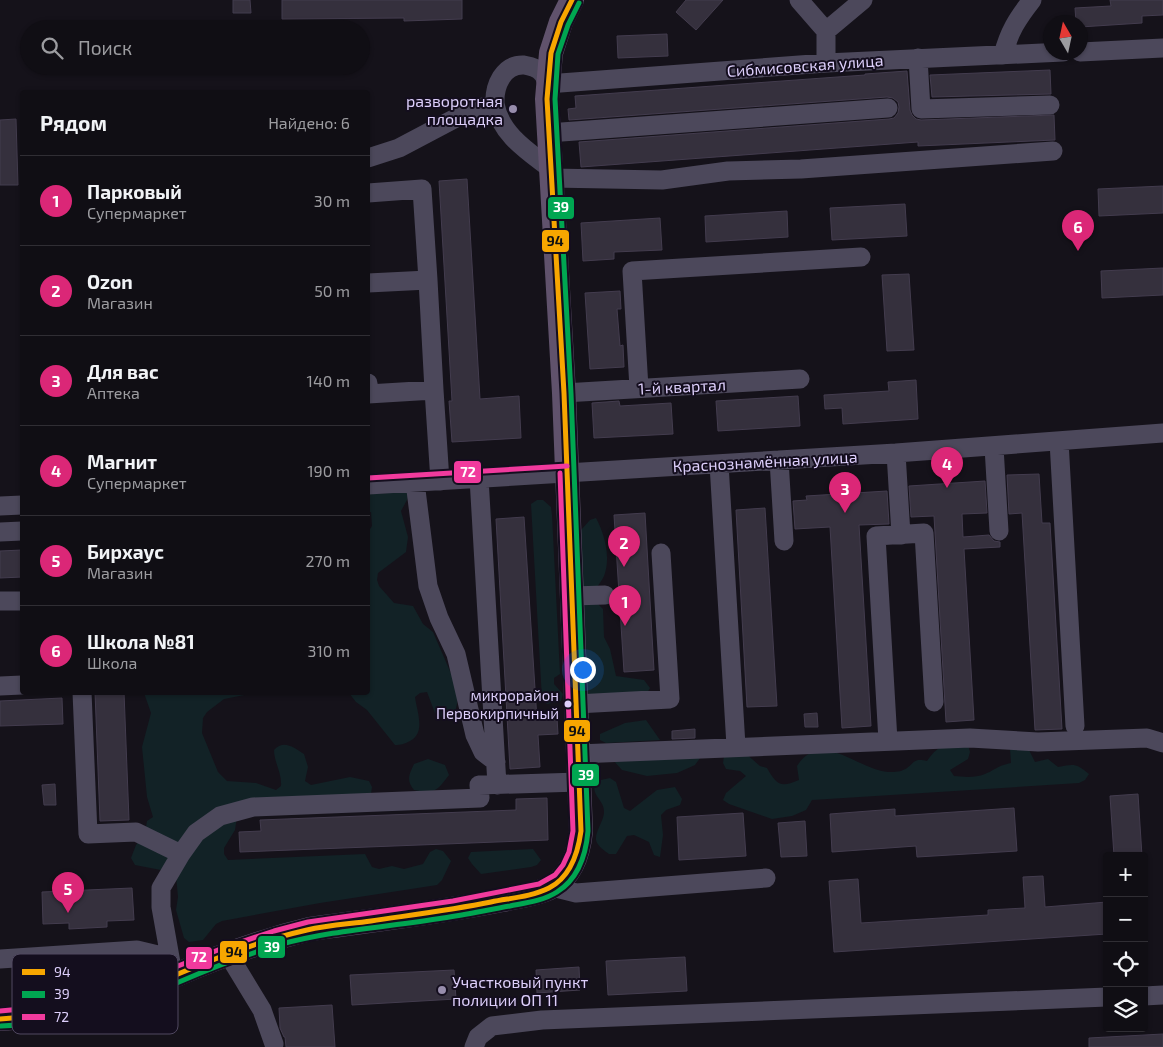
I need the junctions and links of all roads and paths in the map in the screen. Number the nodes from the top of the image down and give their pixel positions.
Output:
1 (572, 0) edge
2 (799, 0) edge
3 (863, 0) edge
4 (1032, 0) edge
5 (826, 30) junction
6 (1163, 48) edge
7 (1088, 52) edge
8 (1043, 53) edge
9 (1003, 55) junction
10 (918, 58) junction
11 (826, 63) junction
12 (547, 84) junction
13 (495, 104) junction
14 (1050, 105) dead end
15 (888, 108) dead end
16 (548, 133) junction
17 (1053, 151) dead end
18 (370, 157) edge
19 (551, 174) junction
20 (370, 192) edge
21 (861, 257) dead end
22 (428, 280) junction
23 (370, 283) edge
24 (800, 378) dead end
25 (639, 388) junction
26 (434, 390) junction
27 (564, 393) junction
28 (370, 394) edge
29 (1163, 433) edge
30 (1059, 441) junction
31 (994, 446) junction
32 (896, 453) junction
33 (779, 460) junction
34 (719, 464) junction
35 (567, 473) junction
36 (479, 478) junction
37 (440, 481) junction
38 (415, 482) junction
39 (370, 485) edge
40 (20, 505) edge
41 (0, 506) edge
42 (999, 530) dead end
43 (20, 531) edge
44 (0, 532) edge
45 (900, 535) junction
46 (784, 541) dead end
47 (661, 553) dead end
48 (605, 594) dead end
49 (572, 596) junction
50 (20, 601) edge
51 (0, 602) edge
52 (20, 685) edge
53 (0, 686) edge
54 (82, 695) edge
55 (934, 702) dead end
56 (576, 704) junction
57 (1075, 726) dead end
58 (888, 740) junction
59 (1163, 743) edge
60 (736, 746) junction
61 (578, 754) junction
62 (496, 762) junction
63 (579, 782) junction
64 (497, 785) junction
65 (181, 854) junction
66 (766, 878) dead end
67 (559, 880) junction
68 (76, 954) edge
69 (154, 954) edge
70 (170, 954) edge
71 (228, 954) junction
72 (178, 968) edge
73 (1163, 995) edge
74 (1148, 996) edge
75 (1103, 997) edge
76 (274, 1044) dead end
77 (474, 1047) edge

1 - 12 main road
2 - 5 street
3 - 5 street
4 - 9 street
5 - 11 street
6 - 7 street
8 - 9 street, Сибмисовская улица
9 - 10 street, Сибмисовская улица
10 - 11 street, Сибмисовская улица
10 - 14 street
11 - 12 street, Сибмисовская улица
12 - 13 street
12 - 16 main road
13 - 18 street
13 - 19 street
15 - 16 street
16 - 19 main road
17 - 19 street
19 - 27 main road
20 - 22 street
21 - 25 street
22 - 23 street
22 - 26 street
24 - 25 street, 1-й квартал
25 - 27 street, 1-й квартал
26 - 28 street
26 - 37 street
27 - 35 main road
29 - 30 street, Краснознамённая улица
30 - 31 street, Краснознамённая улица
30 - 57 street
31 - 32 street, Краснознамённая улица
31 - 42 street
32 - 33 street, Краснознамённая улица
32 - 45 street
33 - 34 street, Краснознамённая улица
33 - 46 street
34 - 35 street, Краснознамённая улица
34 - 60 street
35 - 36 street, Краснознамённая улица
35 - 49 main road
36 - 37 street, Краснознамённая улица
36 - 62 street
37 - 38 street, Краснознамённая улица
38 - 39 street, Краснознамённая улица
38 - 62 street
40 - 41 street
43 - 44 street
45 - 55 street
45 - 58 street
47 - 56 street
48 - 49 street
49 - 56 main road
50 - 51 street
52 - 53 street
54 - 65 street
56 - 61 main road
58 - 59 street
58 - 60 street
60 - 61 street
61 - 63 main road
62 - 64 street
63 - 64 street
63 - 67 main road
64 - 65 street
65 - 70 street
66 - 67 street
67 - 71 main road
68 - 69 street
71 - 72 main road
71 - 76 street
73 - 74 street
75 - 77 street

